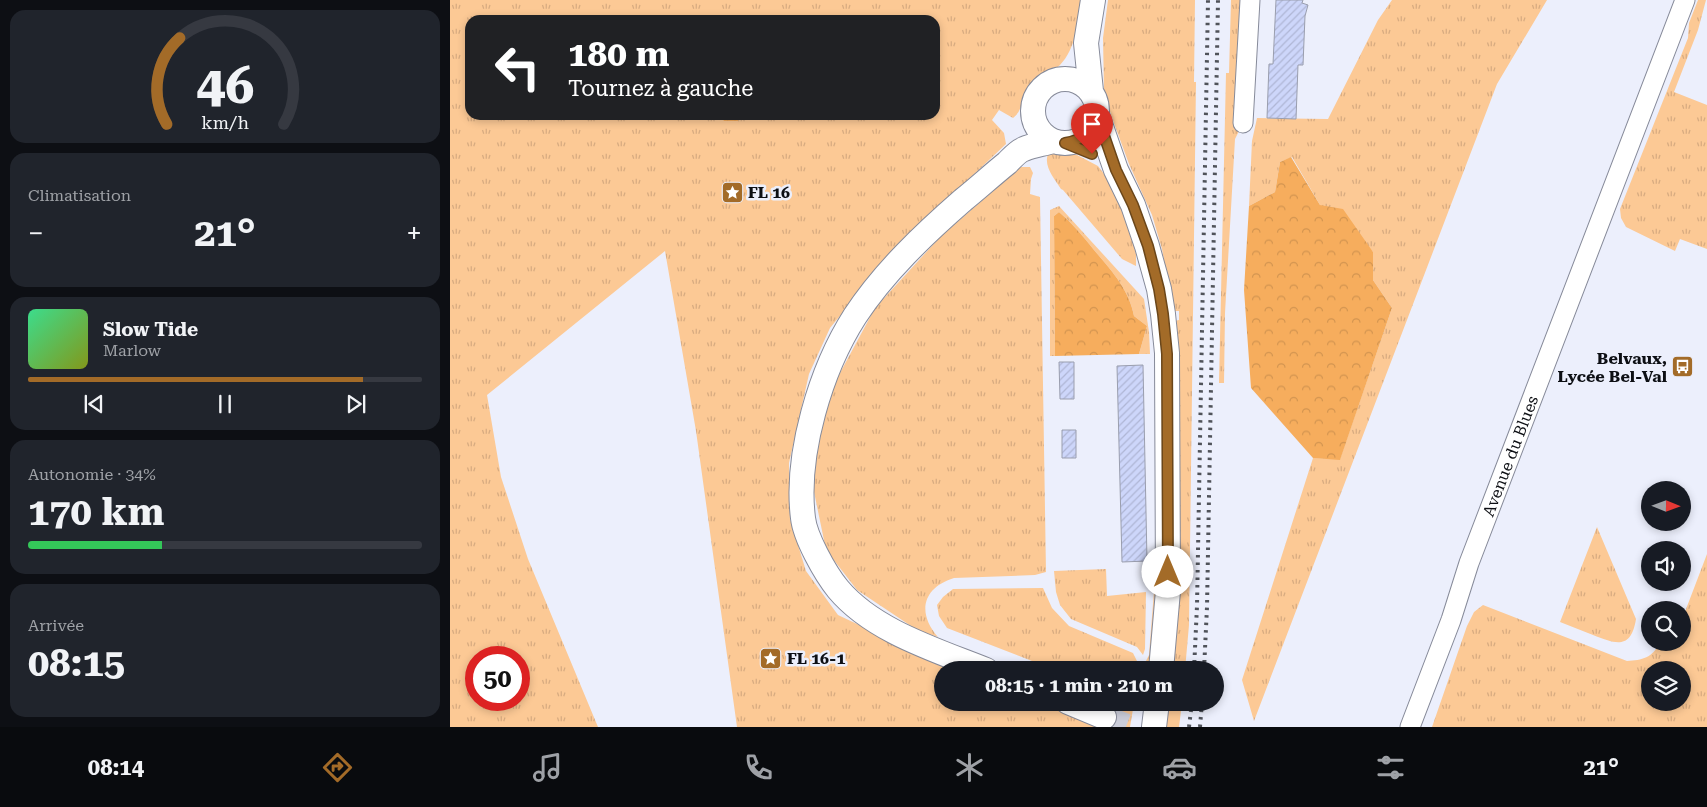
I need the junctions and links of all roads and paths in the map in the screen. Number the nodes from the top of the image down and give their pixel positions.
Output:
1 (1093, 0) edge
2 (1250, 0) edge
3 (1686, 0) edge
4 (1086, 43) junction
5 (1065, 78) junction
6 (1091, 91) junction
7 (1097, 115) junction
8 (1034, 121) junction
9 (1243, 123) dead end
10 (1059, 142) junction
11 (1023, 149) junction
12 (1116, 170) junction
13 (963, 661) edge
14 (1162, 661) edge
15 (1090, 711) edge
16 (1157, 711) edge
17 (1104, 717) tunnel mouth
18 (1154, 727) edge
19 (1410, 727) edge

1 - 4 main road
2 - 9 street
3 - 19 street, Avenue du Blues
4 - 5 main road
4 - 6 main road
5 - 6 main road
5 - 8 main road
6 - 7 main road
7 - 10 main road
7 - 12 main road
8 - 10 main road
8 - 11 main road
10 - 11 main road
10 - 12 main road
11 - 13 main road
12 - 14 main road
15 - 17 main road
16 - 18 main road

